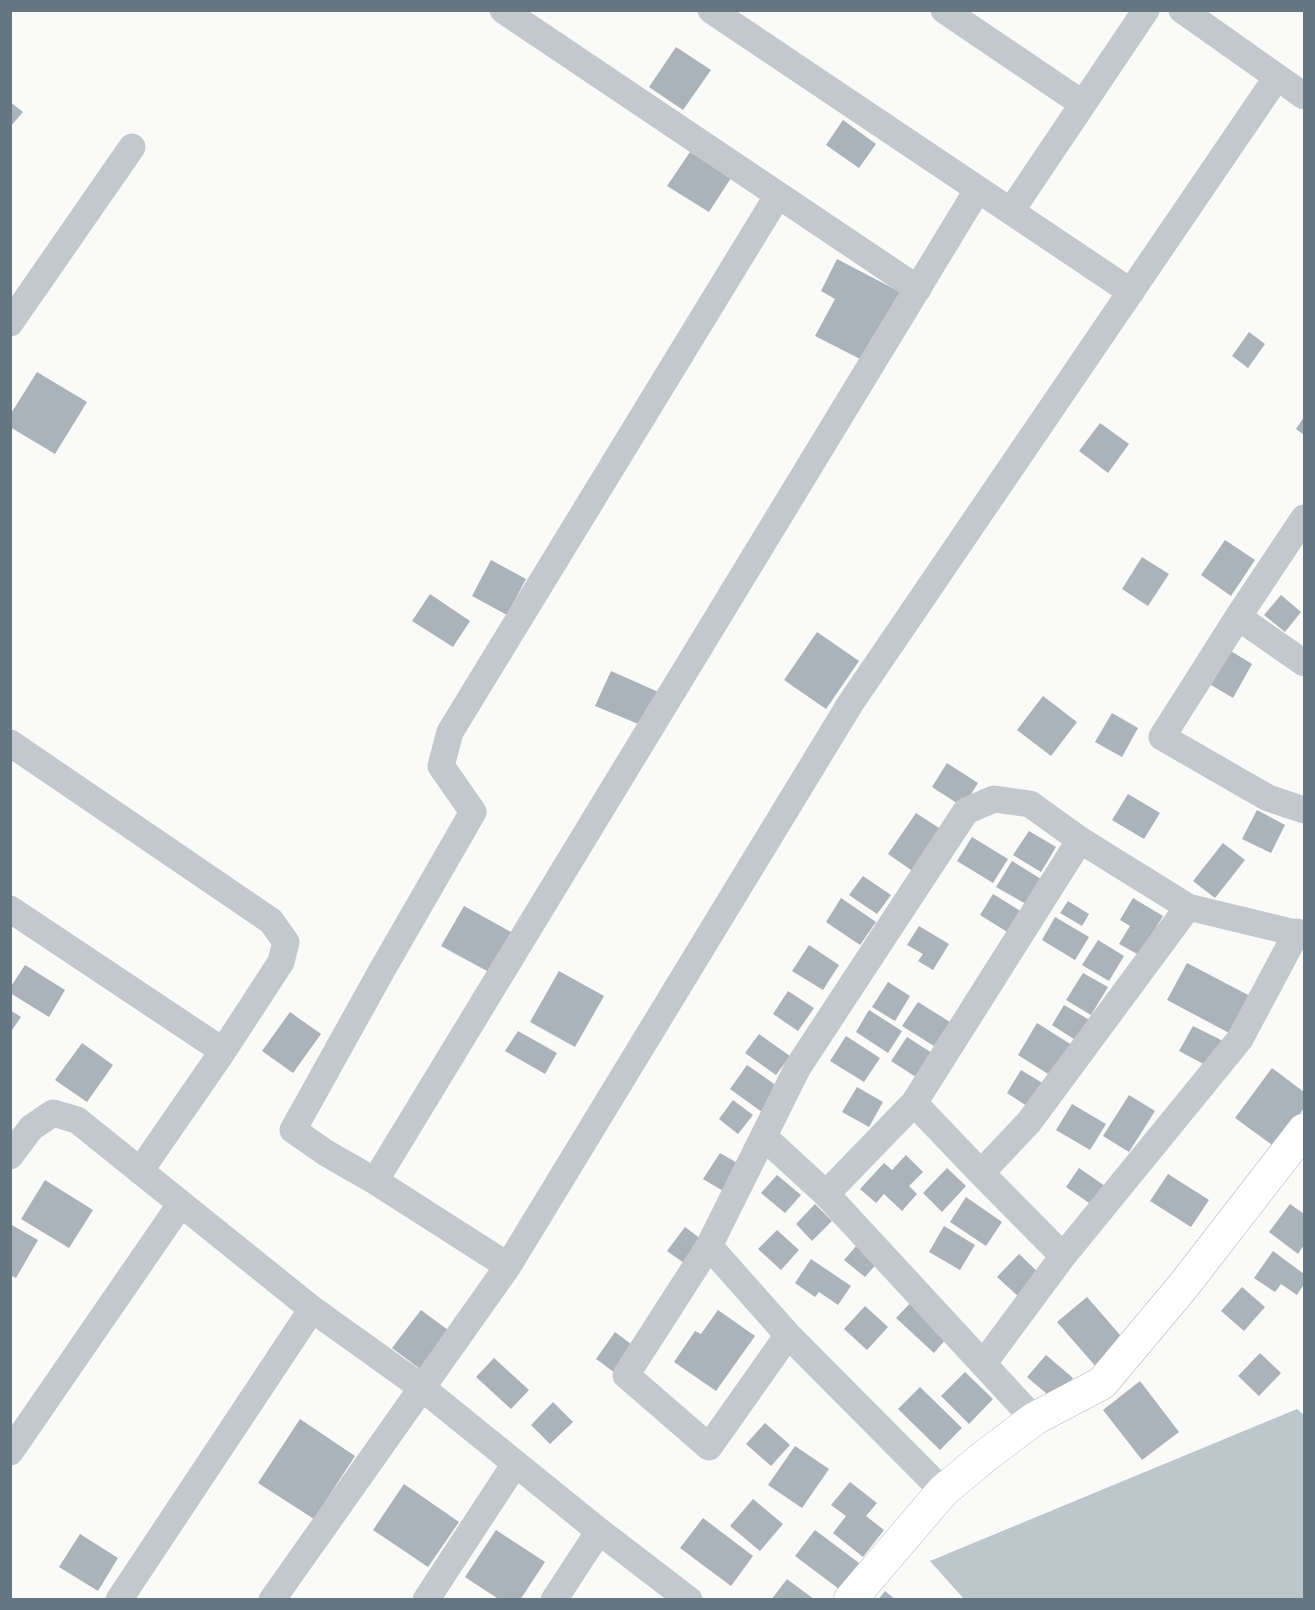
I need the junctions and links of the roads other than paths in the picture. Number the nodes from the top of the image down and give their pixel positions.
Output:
1 (503, 10) edge
2 (711, 10) edge
3 (944, 10) edge
4 (1146, 10) edge
5 (1182, 10) edge
6 (1277, 77) junction
7 (1305, 96) edge
8 (1083, 104) junction
9 (132, 147) dead end
10 (978, 189) junction
11 (778, 195) junction
12 (1011, 211) junction
13 (918, 289) junction
14 (1131, 292) junction
15 (10, 323) edge
16 (1304, 520) edge
17 (1238, 617) junction
18 (1305, 663) edge
19 (10, 743) edge
20 (1305, 810) edge
21 (1080, 840) junction
22 (1188, 907) junction
23 (10, 909) edge
24 (1301, 934) edge
25 (222, 1051) junction
26 (914, 1103) junction
27 (1305, 1130) edge
28 (764, 1137) junction
29 (10, 1156) edge
30 (140, 1171) junction
31 (981, 1173) junction
32 (375, 1181) junction
33 (826, 1194) junction
34 (180, 1204) junction
35 (708, 1246) junction
36 (1063, 1256) junction
37 (508, 1266) junction
38 (312, 1309) junction
39 (788, 1335) junction
40 (983, 1364) junction
41 (421, 1387) junction
42 (1034, 1419) junction
43 (10, 1452) edge
44 (515, 1464) junction
45 (943, 1491) junction
46 (599, 1531) junction
47 (119, 1599) edge
48 (272, 1599) edge
49 (426, 1599) edge
50 (554, 1599) edge
51 (689, 1599) edge
52 (849, 1599) edge

1 - 11 street
2 - 10 street
3 - 8 street
4 - 8 street
5 - 6 street
6 - 7 street
6 - 14 street
8 - 12 street
9 - 15 street
10 - 12 street
10 - 13 street
11 - 13 street
11 - 32 street
12 - 14 street
13 - 32 street
14 - 37 street
16 - 17 street
17 - 18 street
17 - 20 street
19 - 25 street
21 - 22 street
21 - 26 street
21 - 28 street
22 - 24 street
22 - 31 street
23 - 25 street
24 - 36 street
25 - 30 street
26 - 31 street
26 - 33 street
27 - 42 street
28 - 33 street
28 - 35 street
29 - 30 street
30 - 34 street
31 - 36 street
32 - 37 street
33 - 40 street
34 - 38 street
34 - 43 street
35 - 39 street
35 - 39 street
36 - 40 street
37 - 41 street
38 - 41 street
38 - 47 street
39 - 45 street
40 - 42 street
41 - 44 street
41 - 48 street
42 - 45 street
44 - 46 street
44 - 49 street
45 - 52 street
46 - 50 street
46 - 51 street

